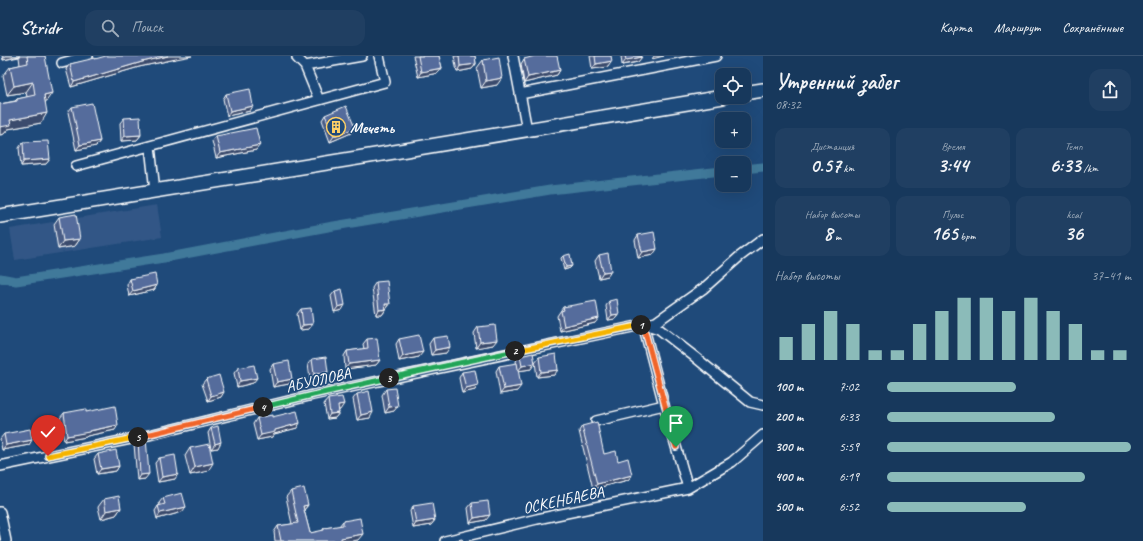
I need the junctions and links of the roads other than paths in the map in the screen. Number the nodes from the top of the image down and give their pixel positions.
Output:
1 (88, 56) edge
2 (296, 56) edge
3 (362, 56) edge
4 (379, 56) edge
5 (513, 56) edge
6 (716, 56) edge
7 (62, 63) dead end
8 (305, 66) junction
9 (763, 90) edge
10 (751, 93) edge
11 (520, 94) junction
12 (715, 98) edge
13 (319, 100) junction
14 (527, 130) junction
15 (150, 146) junction
16 (76, 166) dead end
17 (156, 191) junction
18 (0, 216) edge
19 (763, 239) edge
20 (643, 324) junction
21 (664, 405) junction
22 (763, 406) edge
23 (596, 421) edge
24 (763, 434) edge
25 (0, 466) edge
26 (688, 488) junction
27 (0, 512) edge
28 (6, 541) edge
29 (445, 541) edge

1 - 7 street
2 - 8 street
3 - 8 street
4 - 13 street
5 - 11 street
6 - 11 street
8 - 13 street
9 - 10 main road
11 - 14 street
12 - 14 main road
13 - 15 street
14 - 17 main road
15 - 16 street
15 - 17 street
17 - 18 main road
19 - 20 street, АБУОЛОВА
20 - 21 street
20 - 22 street
20 - 25 street, АБУОЛОВА
21 - 23 street
21 - 26 street
24 - 26 street, ОСКЕНБАЕВА
26 - 29 street, ОСКЕНБАЕВА
27 - 28 street

